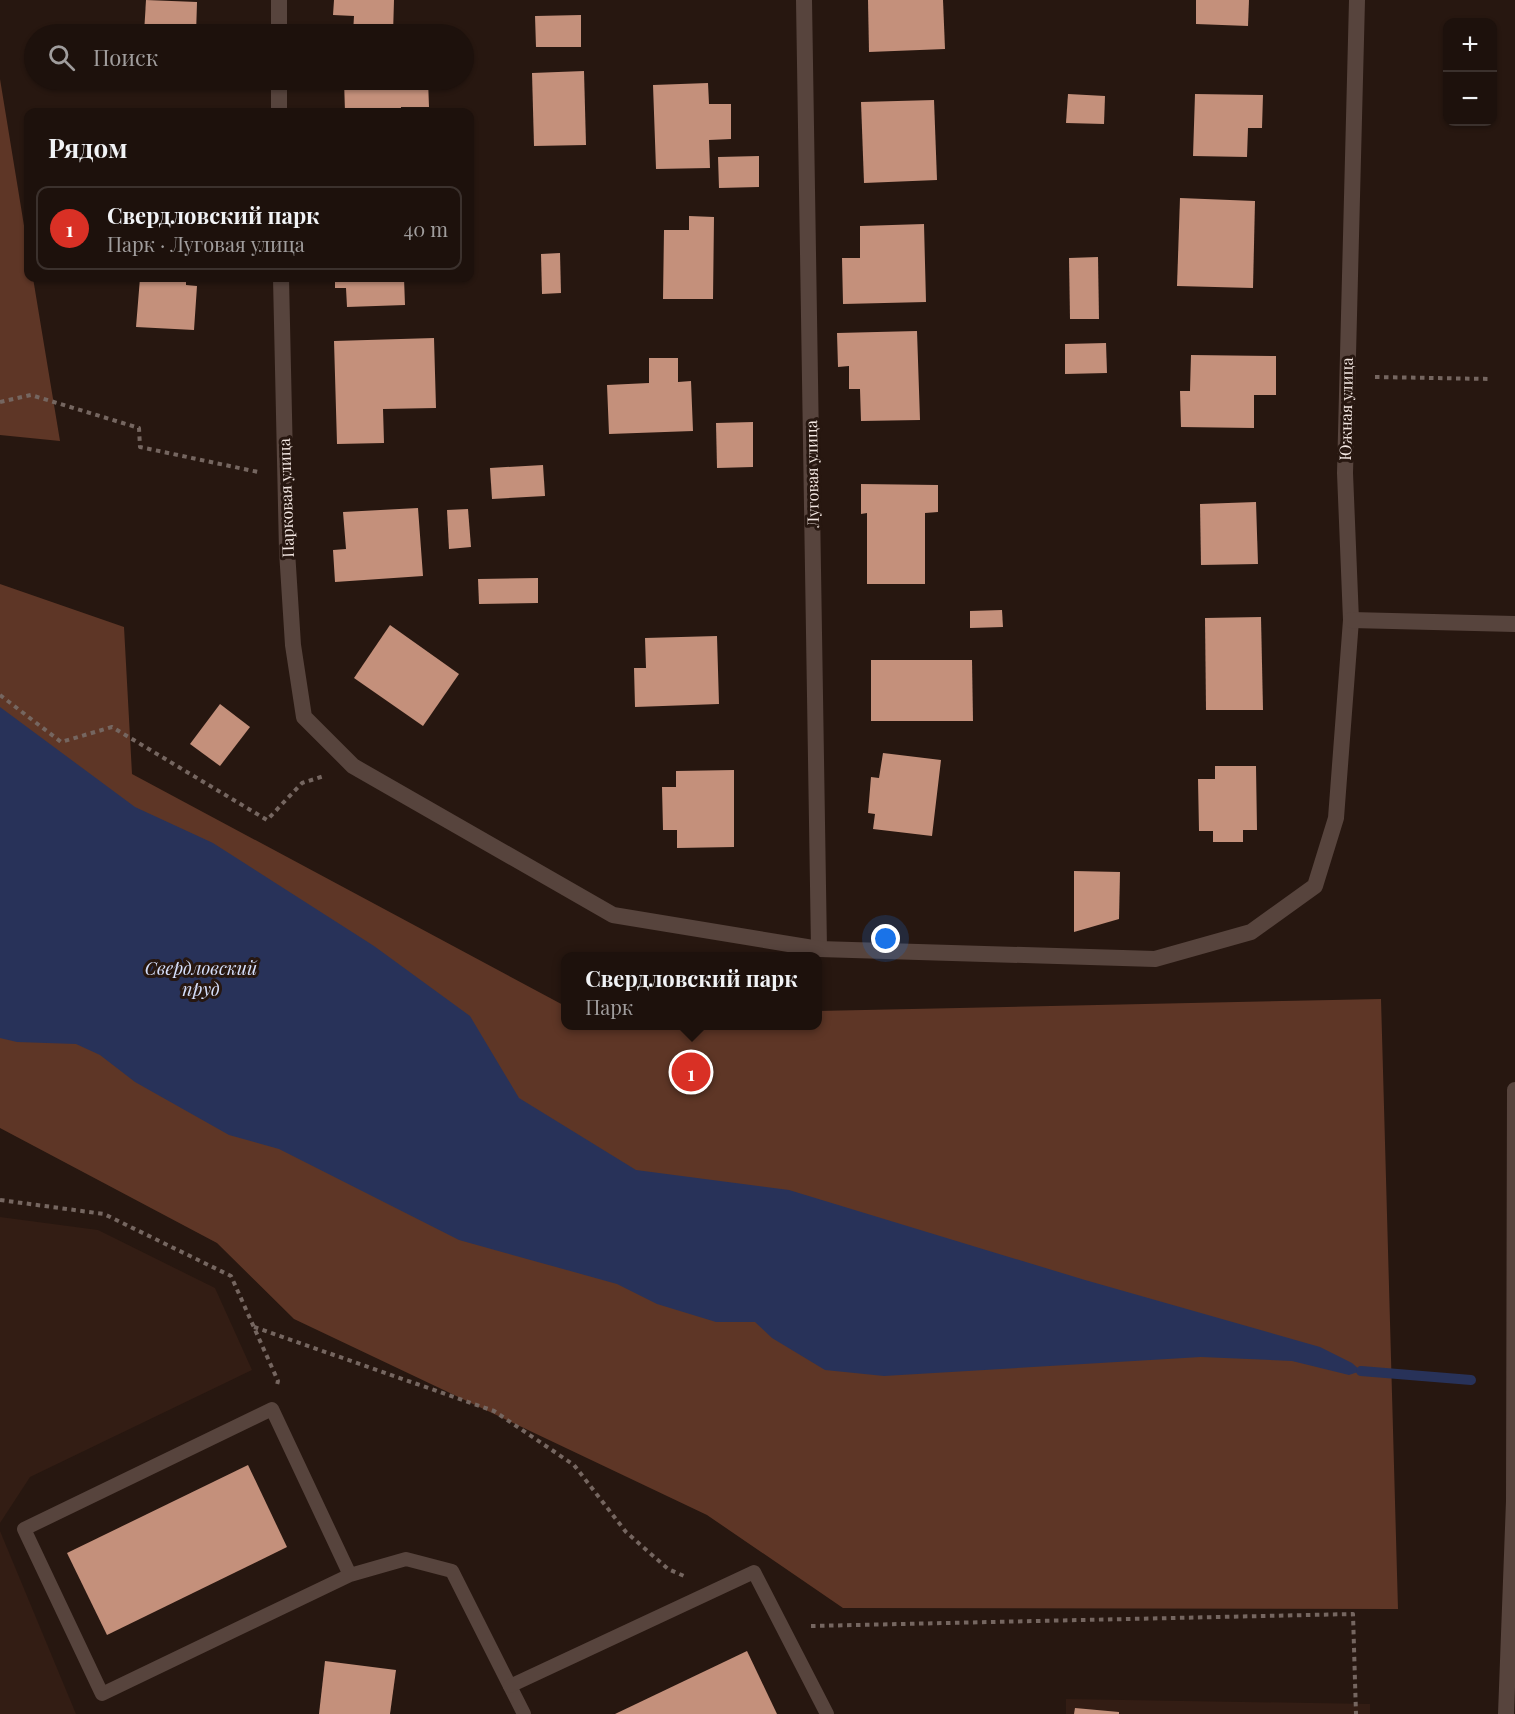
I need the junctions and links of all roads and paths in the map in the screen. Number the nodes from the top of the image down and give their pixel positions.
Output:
1 (279, 0) edge
2 (804, 0) edge
3 (1357, 0) edge
4 (279, 24) edge
5 (279, 90) edge
6 (279, 108) edge
7 (280, 282) edge
8 (1347, 377) junction
9 (1491, 379) dead end
10 (0, 402) edge
11 (285, 478) junction
12 (1351, 620) junction
13 (1515, 624) edge
14 (0, 695) edge
15 (304, 717) joint
16 (353, 766) junction
17 (819, 949) junction
18 (1515, 1090) edge
19 (0, 1200) edge
20 (254, 1327) junction
21 (272, 1409) junction
22 (350, 1575) junction
23 (715, 1590) junction
24 (782, 1627) junction
25 (510, 1686) junction
26 (524, 1714) edge
27 (827, 1714) edge
28 (1356, 1714) edge
29 (1506, 1714) edge

1 - 4 street
2 - 17 street, Луговая улица
3 - 8 street, Южная улица
5 - 6 street
7 - 11 street, Парковая улица
8 - 9 path
8 - 12 street, Южная улица
10 - 11 path
11 - 15 street, Парковая улица
12 - 13 street
12 - 17 street, Южная улица
14 - 16 path
15 - 16 street, Южная улица
16 - 17 street, Южная улица
18 - 29 street
19 - 20 path
20 - 21 path
20 - 23 path
21 - 22 lane
21 - 22 lane
22 - 25 lane
23 - 24 lane
23 - 25 lane
24 - 27 lane
24 - 28 path
25 - 26 lane

